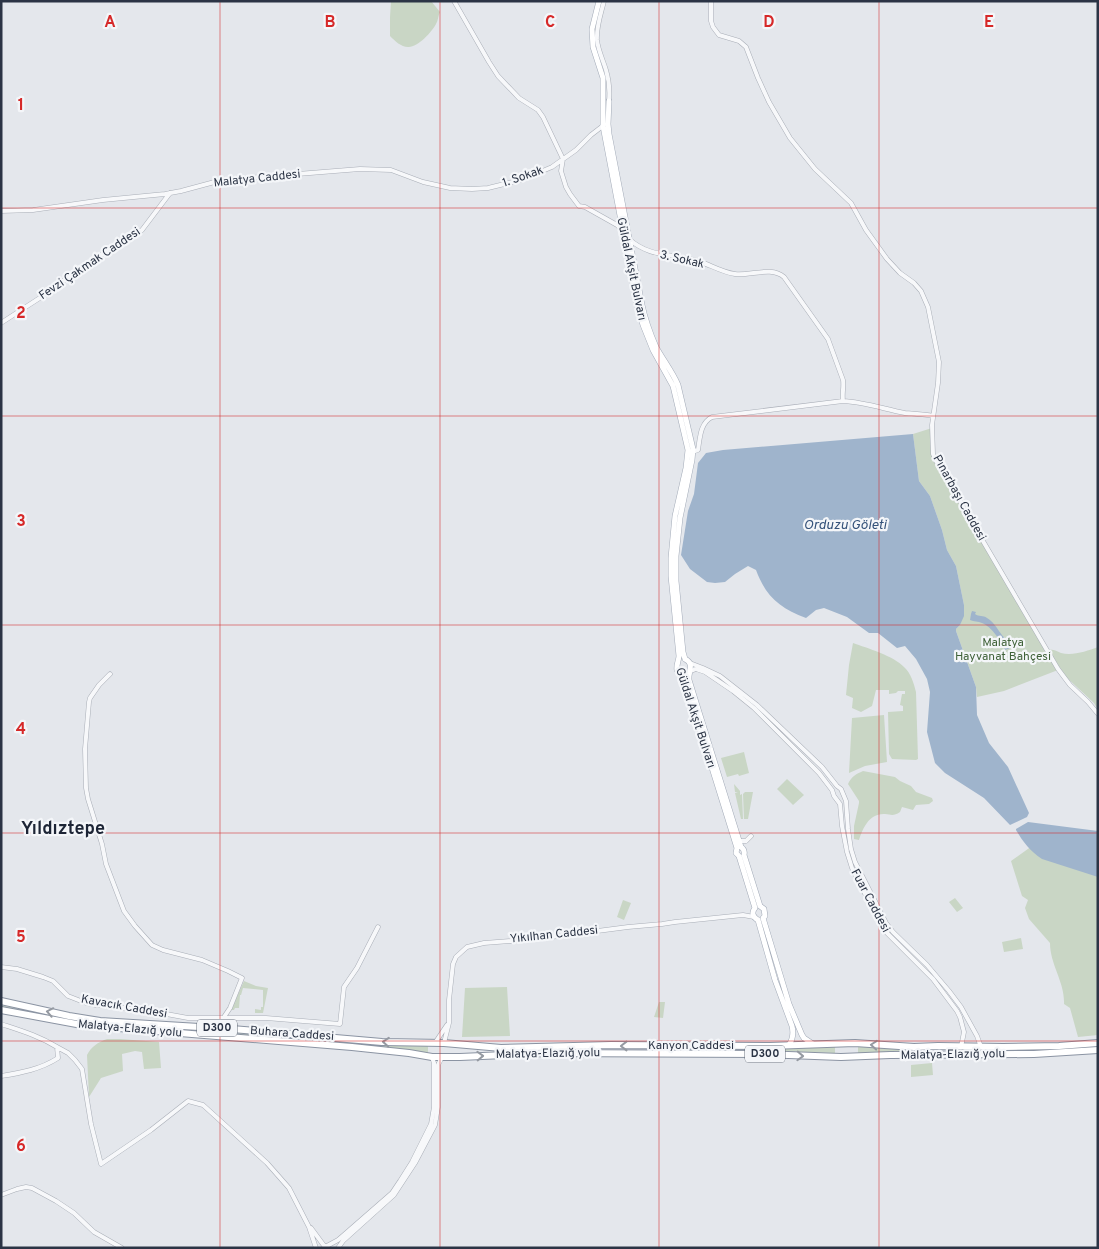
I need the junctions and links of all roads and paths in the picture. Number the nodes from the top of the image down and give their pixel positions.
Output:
1 (454, 1) edge
2 (599, 1) edge
3 (604, 1) edge
4 (710, 1) edge
5 (609, 101) joint
6 (605, 125) junction
7 (563, 159) junction
8 (423, 182) joint
9 (170, 193) junction
10 (1, 210) edge
11 (623, 230) junction
12 (630, 240) junction
13 (1, 323) edge
14 (842, 401) junction
15 (933, 416) junction
16 (690, 452) junction
17 (682, 660) junction
18 (690, 663) junction
19 (690, 672) junction
20 (110, 674) dead end
21 (682, 674) junction
22 (1098, 714) edge
23 (836, 786) junction
24 (832, 790) junction
25 (751, 836) dead end
26 (739, 840) junction
27 (739, 848) junction
28 (757, 913) junction
29 (378, 927) dead end
30 (1, 967) edge
31 (1, 1001) edge
32 (1, 1010) edge
33 (224, 1017) junction
34 (188, 1018) junction
35 (449, 1023) junction
36 (1, 1024) edge
37 (188, 1027) junction
38 (973, 1028) junction
39 (963, 1030) junction
40 (435, 1043) junction
41 (840, 1043) junction
42 (855, 1043) junction
43 (1098, 1043) edge
44 (444, 1044) junction
45 (813, 1044) junction
46 (789, 1045) junction
47 (57, 1047) junction
48 (960, 1047) junction
49 (981, 1047) junction
50 (1098, 1050) edge
51 (432, 1057) junction
52 (442, 1057) junction
53 (841, 1057) junction
54 (854, 1057) junction
55 (1, 1076) edge
56 (1, 1195) edge
57 (309, 1227) junction
58 (327, 1247) edge
59 (122, 1248) edge
60 (316, 1248) edge
61 (320, 1248) edge
62 (338, 1248) edge

1 - 7 street, 3. Sokak
2 - 6 main road, Güldal Akşit Bulvarı
3 - 5 street
4 - 15 street, Pınarbaşı Caddesi
5 - 6 main road, Güldal Akşit Bulvarı
6 - 7 street, 1. Sokak
6 - 11 main road, Güldal Akşit Bulvarı
6 - 12 main road, Güldal Akşit Bulvarı
7 - 8 street, 1. Sokak
7 - 11 street, 3. Sokak
8 - 9 street, Malatya Caddesi
9 - 10 street, Malatya Caddesi
9 - 13 street, Fevzi Çakmak Caddesi
11 - 12 street, 3. Sokak
11 - 16 main road, Güldal Akşit Bulvarı
12 - 14 street, 3. Sokak
12 - 16 main road, Güldal Akşit Bulvarı
14 - 15 street
14 - 16 street
15 - 22 street, Pınarbaşı Caddesi
16 - 17 main road, Güldal Akşit Bulvarı
17 - 18 main road, Güldal Akşit Bulvarı
17 - 21 main road, Güldal Akşit Bulvarı
18 - 19 main road, Güldal Akşit Bulvarı
18 - 23 street
19 - 21 street
19 - 24 street, Fuar Caddesi
19 - 26 main road, Güldal Akşit Bulvarı
20 - 33 street
21 - 27 main road, Güldal Akşit Bulvarı
23 - 24 street
23 - 38 street
24 - 39 street, Fuar Caddesi
25 - 26 street
26 - 27 main road, Güldal Akşit Bulvarı
27 - 28 main road, Güldal Akşit Bulvarı
28 - 35 street, Yıkılhan Caddesi
28 - 45 main road, Güldal Akşit Bulvarı
28 - 46 main road, Güldal Akşit Bulvarı
29 - 33 street, Kavacık Caddesi
30 - 34 street, Kavacık Caddesi
37 -> 31 highway, Buhara Caddesi / D300
32 - 51 highway, Malatya-Elazığ yolu / D300
33 - 34 street, Kavacık Caddesi
34 - 37 street
35 - 40 street
35 - 44 street, Yıkılhan Caddesi
36 - 47 street
40 -> 37 highway, Buhara Caddesi / D300
38 - 39 street
38 - 49 street
39 - 48 street
40 - 44 highway, Kanyon Caddesi / D300
40 - 51 highway
41 - 42 highway, Kanyon Caddesi / D300
41 - 45 highway, Kanyon Caddesi / D300
41 - 53 highway
48 -> 42 highway, Kanyon Caddesi / D300
42 - 54 highway
43 - 49 highway, Kanyon Caddesi / D300
46 -> 44 highway, Kanyon Caddesi / D300
44 - 52 highway
45 - 46 highway, Kanyon Caddesi / D300
47 - 55 street
47 - 57 street
48 - 49 highway, Kanyon Caddesi / D300
50 - 54 highway, Malatya-Elazığ yolu / D300
51 - 52 highway, Malatya-Elazığ yolu / D300
51 - 58 street
52 -> 53 highway, Malatya-Elazığ yolu / D300
52 - 62 street
53 - 54 highway, Malatya-Elazığ yolu / D300
56 - 59 street
57 - 58 street
57 - 60 street
58 - 61 street

